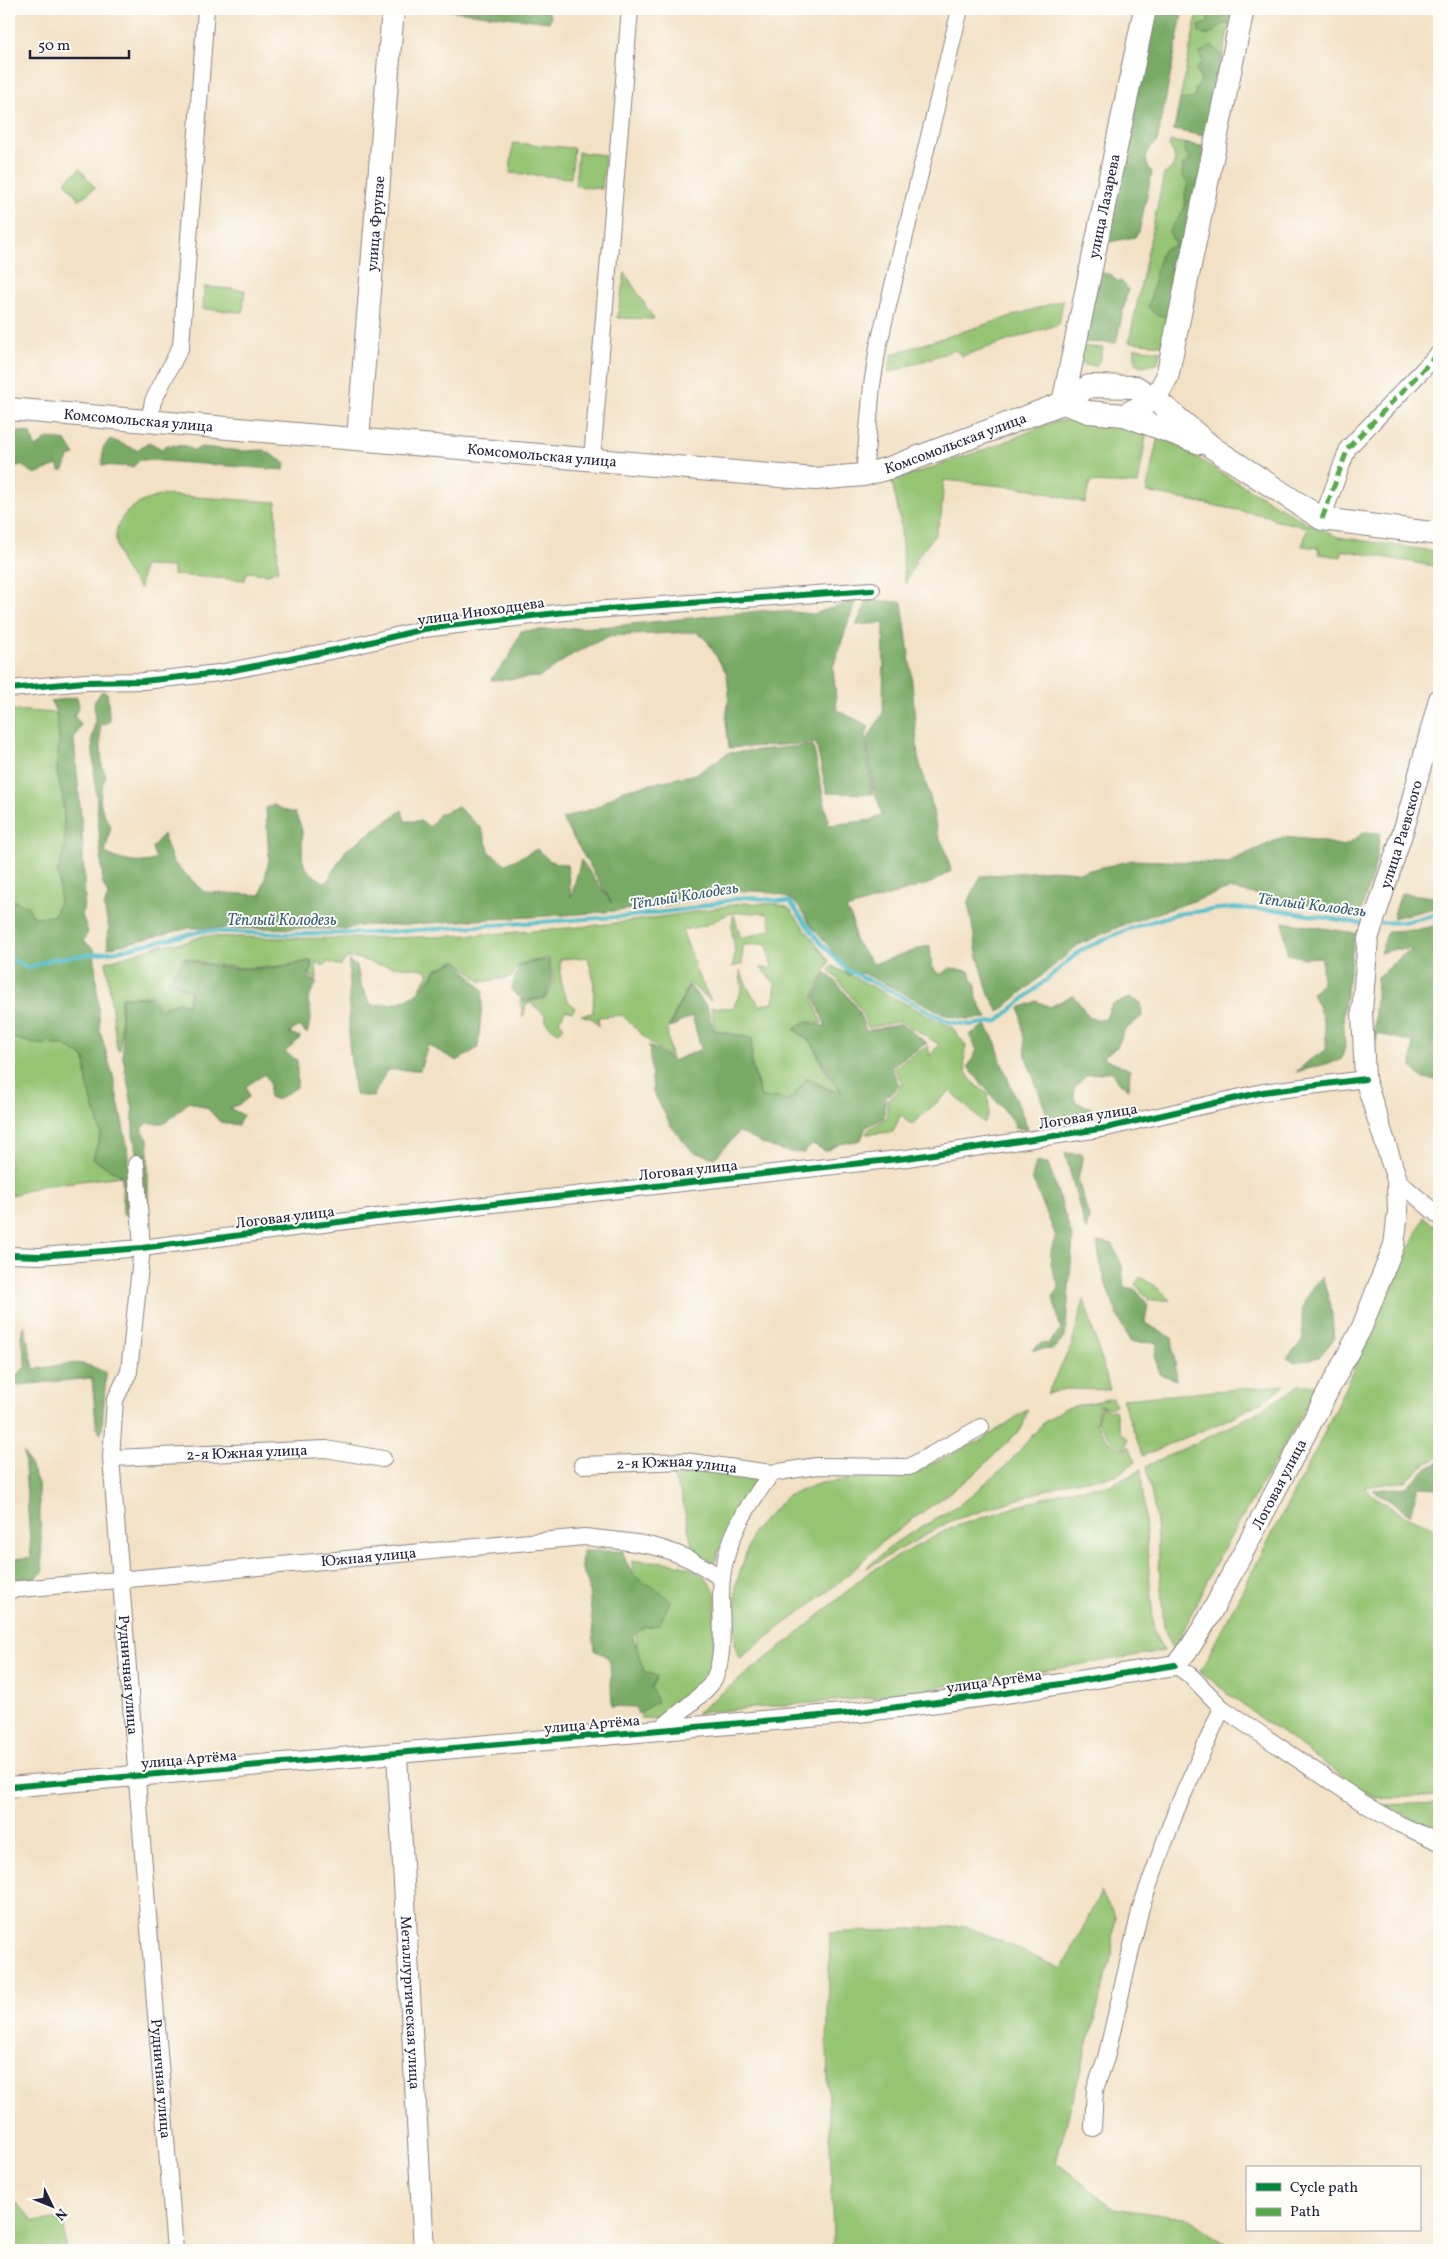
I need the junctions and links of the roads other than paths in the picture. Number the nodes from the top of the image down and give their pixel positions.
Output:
1 (206, 9) edge
2 (393, 9) edge
3 (630, 9) edge
4 (960, 9) edge
5 (1145, 9) edge
6 (1243, 9) edge
7 (1439, 353) edge
8 (1155, 399) junction
9 (1063, 403) junction
10 (9, 409) edge
11 (1124, 416) junction
12 (149, 421) junction
13 (358, 438) junction
14 (1213, 448) junction
15 (592, 459) junction
16 (864, 475) junction
17 (1322, 519) junction
18 (1439, 534) edge
19 (872, 590) dead end
20 (9, 689) edge
21 (1439, 699) edge
22 (1368, 940) joint
23 (1365, 1079) junction
24 (136, 1164) dead end
25 (1397, 1180) junction
26 (1439, 1216) edge
27 (142, 1248) junction
28 (9, 1255) edge
29 (981, 1426) dead end
30 (111, 1458) junction
31 (383, 1459) dead end
32 (582, 1464) dead end
33 (772, 1473) junction
34 (121, 1579) junction
35 (722, 1579) junction
36 (9, 1590) edge
37 (1175, 1665) junction
38 (1222, 1708) junction
39 (657, 1732) junction
40 (396, 1754) junction
41 (137, 1776) junction
42 (9, 1787) edge
43 (1439, 1842) edge
44 (1092, 2128) dead end
45 (175, 2250) edge
46 (424, 2250) edge

1 - 12 street
2 - 13 main road, улица Фрунзе
3 - 15 street
4 - 16 street
5 - 9 main road, улица Лазарева
6 - 8 main road
7 - 17 street
8 - 9 main road, Комсомольская улица
8 - 11 main road
8 - 14 main road, Комсомольская улица
9 - 11 main road, Комсомольская улица
9 - 16 main road, Комсомольская улица
10 - 12 main road, Комсомольская улица
11 - 14 main road, Комсомольская улица
12 - 13 main road, Комсомольская улица
13 - 15 main road, Комсомольская улица
14 - 17 main road, Комсомольская улица
15 - 16 main road, Комсомольская улица
17 - 18 main road, Комсомольская улица
19 - 20 street, улица Иноходцева
21 - 22 street, улица Раевского
22 - 23 street, Логовая улица
23 - 25 street, Логовая улица
23 - 27 street, Логовая улица
24 - 27 street, Рудничная улица
25 - 26 street
25 - 37 street, Логовая улица
27 - 28 street, Логовая улица
27 - 30 street, Рудничная улица
29 - 33 street, 2-я Южная улица
30 - 31 street, 2-я Южная улица
30 - 34 street, Рудничная улица
32 - 33 street, 2-я Южная улица
33 - 35 street
34 - 35 street, Южная улица
34 - 36 street, Южная улица
34 - 41 street, Рудничная улица
35 - 39 street
37 - 38 street
37 - 39 street, улица Артёма
38 - 43 street
38 - 44 street
39 - 40 street, улица Артёма
40 - 41 street, улица Артёма
40 - 46 street, Металлургическая улица
41 - 42 street, улица Артёма
41 - 45 street, Рудничная улица

